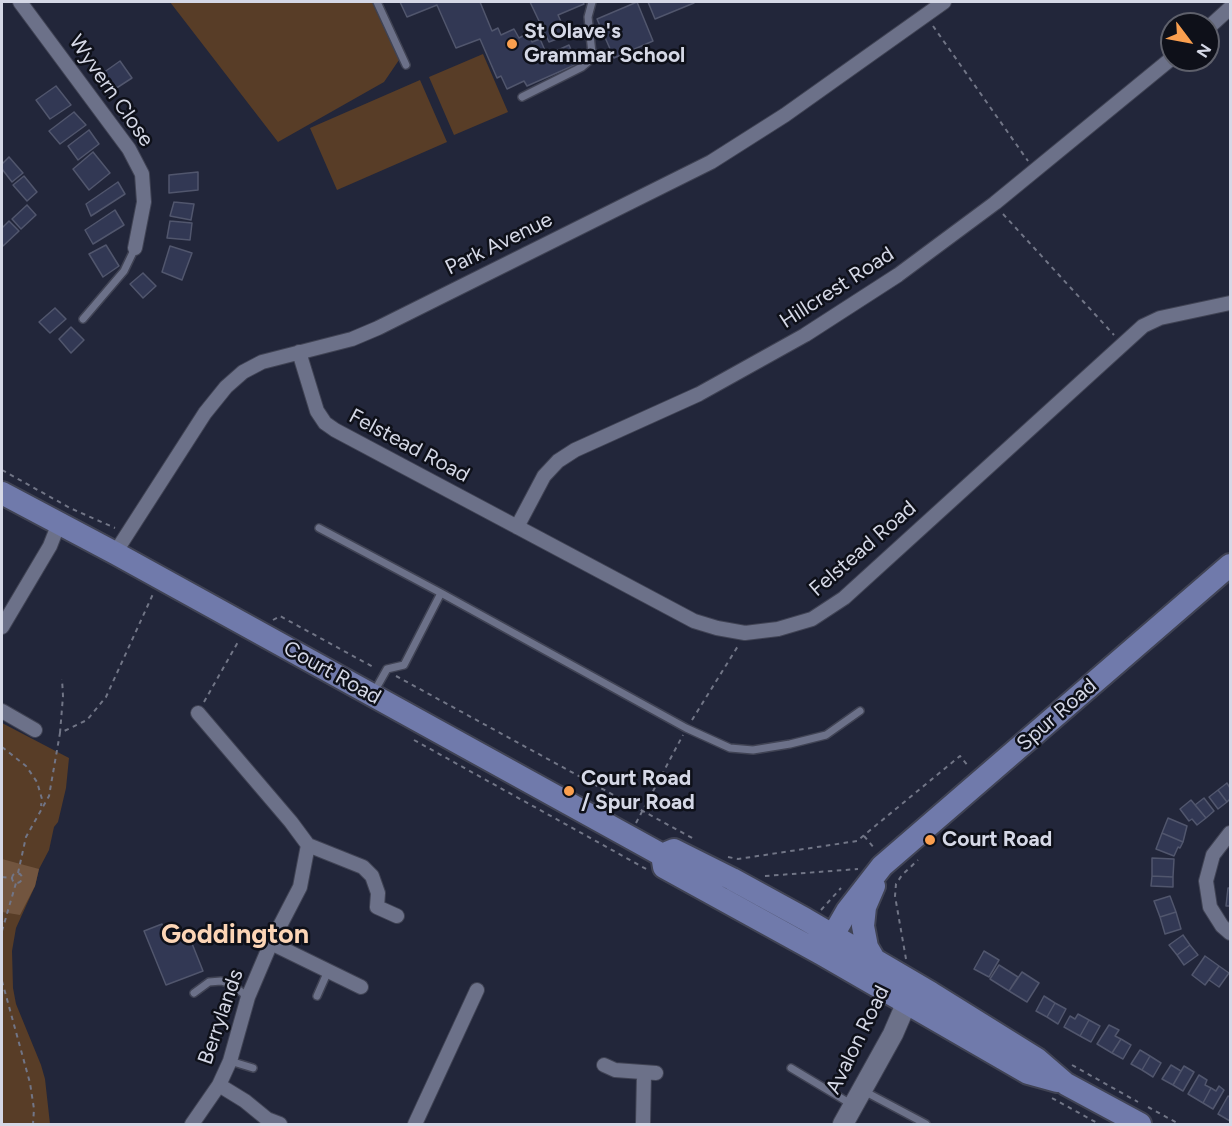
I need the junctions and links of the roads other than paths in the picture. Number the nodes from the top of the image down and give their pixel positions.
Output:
1 (20, 2) edge
2 (377, 2) edge
3 (592, 2) edge
4 (944, 2) edge
5 (406, 65) dead end
6 (1160, 68) edge
7 (522, 97) dead end
8 (135, 248) joint
9 (1230, 303) edge
10 (83, 319) dead end
11 (299, 352) junction
12 (2, 493) edge
13 (59, 523) junction
14 (517, 527) junction
15 (319, 528) dead end
16 (115, 553) junction
17 (1230, 565) edge
18 (441, 593) junction
19 (2, 627) edge
20 (377, 687) junction
21 (2, 711) edge
22 (860, 711) dead end
23 (198, 713) road end
24 (35, 730) dead end
25 (1230, 833) edge
26 (308, 845) junction
27 (883, 869) junction
28 (397, 916) dead end
29 (1230, 933) edge
30 (272, 943) junction
31 (828, 945) junction
32 (874, 959) junction
33 (328, 971) junction
34 (907, 973) junction
35 (360, 987) dead end
36 (477, 990) dead end
37 (194, 993) dead end
38 (317, 996) dead end
39 (248, 998) junction
40 (906, 1004) junction
41 (230, 1060) junction
42 (604, 1065) dead end
43 (253, 1068) dead end
44 (791, 1068) dead end
45 (1066, 1084) junction
46 (219, 1085) junction
47 (857, 1097) junction
48 (192, 1125) edge
49 (280, 1125) edge
50 (415, 1125) edge
51 (643, 1125) edge
52 (843, 1125) edge
53 (926, 1125) edge
54 (1140, 1125) edge

1 - 8 street, Wyvern Close
2 - 5 lane
3 - 7 lane
4 - 11 street, Park Avenue
6 - 14 street, Hillcrest Road
8 - 10 lane
9 - 14 street, Felstead Road
11 - 14 street, Felstead Road
11 - 16 street, Park Avenue
12 - 13 main road, Court Road
13 - 16 main road, Court Road
13 - 19 street
15 - 18 lane
16 - 20 main road, Court Road
17 - 27 main road, Spur Road
18 - 20 lane
18 - 22 lane
20 - 31 main road, Court Road
21 - 24 street
23 - 26 street
25 - 29 street
26 - 28 street
26 - 30 street, Berrylands
27 - 31 main road, Spur Road
27 - 32 main road
30 - 33 street
30 - 39 street, Berrylands
31 - 32 main road, Court Road
31 - 40 main road, Court Road
32 - 34 main road, Court Road
33 - 35 street
33 - 38 lane
34 - 40 street, Avalon Road
34 - 45 main road, Court Road
36 - 50 street
37 - 39 lane
39 - 41 street, Berrylands
40 - 45 main road, Court Road
40 - 47 street, Avalon Road
41 - 43 lane
41 - 46 street, Berrylands
42 - 51 street
44 - 47 lane
45 - 54 main road, Court Road
46 - 48 street, Berrylands
46 - 49 street
47 - 52 street, Avalon Road
47 - 53 lane

